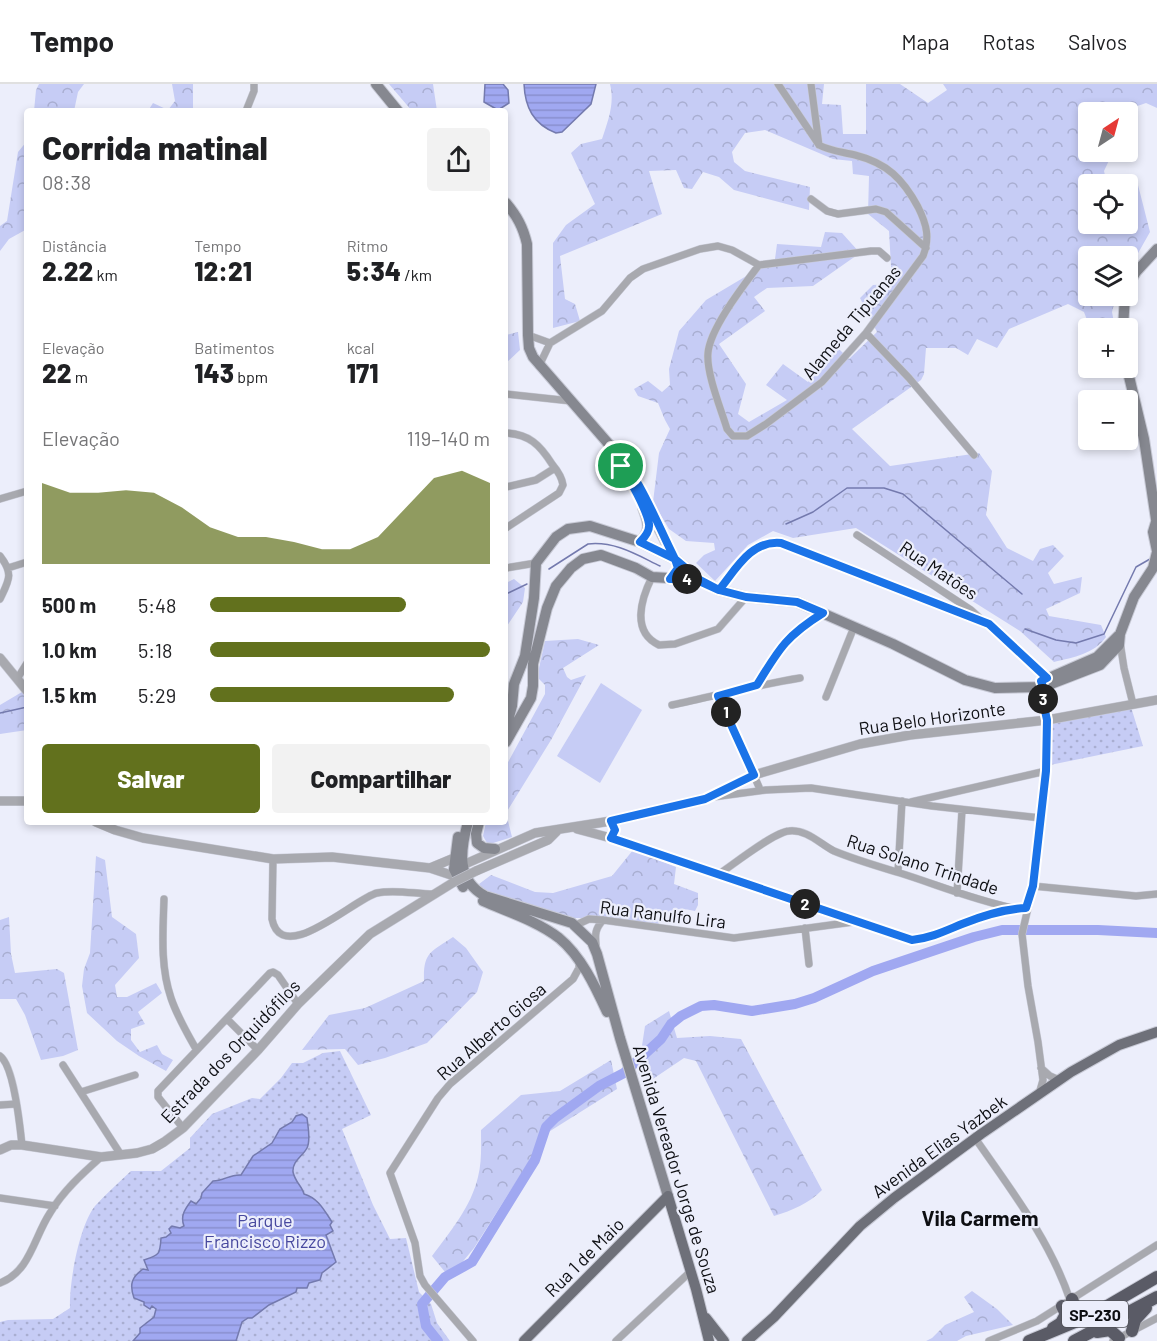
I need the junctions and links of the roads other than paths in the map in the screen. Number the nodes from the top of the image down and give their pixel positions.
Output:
1 (254, 84) edge
2 (376, 84) edge
3 (777, 84) edge
4 (811, 84) edge
5 (247, 108) edge
6 (396, 108) edge
7 (819, 145) junction
8 (811, 200) dead end
9 (508, 205) edge
10 (926, 248) junction
11 (1157, 249) edge
12 (887, 258) dead end
13 (759, 265) junction
14 (1138, 270) edge
15 (866, 333) junction
16 (528, 335) junction
17 (550, 343) junction
18 (539, 366) junction
19 (1129, 378) edge
20 (508, 394) edge
21 (571, 400) junction
22 (508, 433) edge
23 (611, 447) junction
24 (974, 455) dead end
25 (555, 468) junction
26 (508, 487) edge
27 (24, 492) edge
28 (0, 499) edge
29 (508, 527) edge
30 (1156, 528) edge
31 (857, 535) dead end
32 (640, 542) junction
33 (1156, 551) edge
34 (0, 556) edge
35 (675, 559) junction
36 (24, 563) edge
37 (536, 563) junction
38 (518, 566) junction
39 (8, 568) junction
40 (508, 568) edge
41 (652, 577) junction
42 (670, 579) junction
43 (700, 580) junction
44 (534, 582) junction
45 (556, 586) junction
46 (719, 590) junction
47 (746, 597) junction
48 (0, 599) edge
49 (823, 613) junction
50 (989, 624) junction
51 (854, 627) junction
52 (1120, 637) junction
53 (0, 657) edge
54 (24, 668) edge
55 (800, 678) dead end
56 (17, 679) junction
57 (514, 684) junction
58 (757, 685) junction
59 (533, 686) junction
60 (1041, 686) junction
61 (24, 687) edge
62 (718, 696) junction
63 (826, 697) dead end
64 (1157, 700) edge
65 (1133, 704) junction
66 (672, 705) dead end
67 (1047, 720) junction
68 (508, 721) edge
69 (508, 737) edge
70 (1046, 771) junction
71 (754, 775) junction
72 (740, 788) junction
73 (760, 790) junction
74 (0, 801) edge
75 (24, 801) edge
76 (905, 802) junction
77 (962, 810) junction
78 (1041, 818) junction
79 (606, 822) junction
80 (103, 825) edge
81 (461, 825) edge
82 (467, 825) edge
83 (478, 825) edge
84 (573, 827) junction
85 (558, 830) junction
86 (535, 833) junction
87 (597, 835) junction
88 (611, 838) junction
89 (548, 840) junction
90 (495, 849) junction
91 (273, 859) junction
92 (459, 862) junction
93 (430, 868) junction
94 (898, 872) junction
95 (720, 874) junction
96 (455, 880) junction
97 (1033, 886) junction
98 (957, 893) junction
99 (433, 894) junction
100 (1157, 894) edge
101 (164, 899) dead end
102 (985, 902) junction
103 (1016, 908) junction
104 (1026, 908) junction
105 (982, 917) junction
106 (603, 920) junction
107 (855, 921) junction
108 (576, 925) junction
109 (806, 928) junction
110 (566, 945) junction
111 (597, 954) junction
112 (579, 962) junction
113 (809, 964) dead end
114 (298, 1004) junction
115 (227, 1019) junction
116 (1157, 1032) edge
117 (620, 1038) junction
118 (196, 1049) junction
119 (258, 1050) junction
120 (2, 1058) edge
121 (63, 1065) dead end
122 (1041, 1068) junction
123 (135, 1075) dead end
124 (1059, 1080) junction
125 (81, 1092) junction
126 (1039, 1094) junction
127 (16, 1104) junction
128 (0, 1106) edge
129 (183, 1128) junction
130 (975, 1138) junction
131 (22, 1144) junction
132 (0, 1150) edge
133 (121, 1155) junction
134 (101, 1157) junction
135 (668, 1197) junction
136 (0, 1198) edge
137 (55, 1206) junction
138 (657, 1207) junction
139 (672, 1210) junction
140 (1157, 1245) edge
141 (690, 1272) junction
142 (1157, 1277) edge
143 (0, 1283) edge
144 (1129, 1295) junction
145 (1157, 1297) edge
146 (1068, 1302) junction
147 (702, 1310) junction
148 (1157, 1318) edge
149 (768, 1323) junction
150 (1132, 1331) junction
151 (1090, 1334) junction
152 (1034, 1339) edge
153 (1116, 1340) edge
154 (473, 1341) edge
155 (524, 1341) edge
156 (616, 1341) edge
157 (709, 1341) edge
158 (724, 1341) edge
159 (747, 1341) edge
160 (754, 1341) edge
161 (989, 1341) edge
162 (1074, 1341) edge

1 - 5 street
2 - 6 main road
3 - 7 street
4 - 7 street
7 - 10 street
8 - 10 street
9 - 16 main road
10 - 15 street, Alameda Tipuanas
11 - 14 main road
12 - 13 street
13 - 15 street, Alameda Tipuanas
13 - 17 street
15 - 24 street
16 - 17 street
16 - 18 main road
17 - 18 street
18 - 21 main road
19 - 30 main road
20 - 21 street
21 - 23 main road
22 - 25 street
23 - 32 main road
23 - 35 main road
25 - 26 street
25 - 29 street
27 - 28 street
30 - 33 main road
31 - 50 street, Rua Matões
32 - 35 main road
32 - 37 main road
33 - 52 main road
34 - 39 street
35 - 42 main road
35 - 43 main road
36 - 39 street
37 - 38 street
37 - 44 main road
38 - 40 street
38 - 44 street
39 - 48 street
41 - 42 main road
41 - 45 main road
41 - 47 street
42 - 43 main road
43 - 46 main road
44 - 45 main road
44 - 57 main road
45 - 59 main road
46 - 47 main road
46 - 50 street
47 - 49 main road
49 - 51 main road
49 - 58 street
50 - 60 street, Rua Matões
51 - 60 main road
51 - 63 street
52 - 60 main road
52 - 65 street
53 - 56 street
54 - 56 street
55 - 58 street
56 - 61 street
57 - 59 main road
57 - 68 main road
58 - 62 street
59 - 69 main road
60 - 67 street
62 - 66 street
62 - 71 street
64 - 65 street, Rua Belo Horizonte
65 - 67 street, Rua Belo Horizonte
67 - 70 street
67 - 71 street, Rua Belo Horizonte
70 - 76 street
70 - 78 street
71 - 72 street, Rua Belo Horizonte
71 - 73 street
72 - 73 street
72 - 79 street, Rua Belo Horizonte
73 - 76 street
74 - 75 street
76 - 77 street
76 - 94 street
77 - 78 street
77 - 98 street
78 - 97 street
79 - 84 street
79 - 87 street
79 - 88 street
80 - 91 street
81 - 92 main road
82 - 92 main road
83 - 90 main road
84 - 85 street
84 - 87 street
85 - 86 street
85 - 89 street
86 - 89 street
86 - 90 street
87 - 88 street
88 - 95 street
89 - 96 street, Estrada dos Orquidófilos, bridge
90 - 92 street
91 - 93 street
91 - 99 street
92 - 93 street
92 - 96 main road
92 - 108 main road
93 - 96 street
94 - 95 street, Rua Solano Trindade
94 - 98 street, Rua Solano Trindade
95 - 107 street
96 - 99 street, Estrada dos Orquidófilos
96 - 110 main road, Avenida Vereador Jorge de Souza
97 - 100 street
97 - 104 street
98 - 102 street, Rua Solano Trindade
99 - 114 street, Estrada dos Orquidófilos
101 - 118 street
102 - 103 street, Rua Solano Trindade
102 - 105 street
103 - 104 street, Rua Solano Trindade
103 - 105 street
104 - 122 street
105 - 107 street
106 - 108 street, Rua Ranulfo Lira
106 - 109 street, Rua Ranulfo Lira
106 - 111 street, Avenida Vereador Jorge de Souza
107 - 109 street, Rua Ranulfo Lira
108 - 110 main road
108 - 111 main road, Avenida Vereador Jorge de Souza
109 - 113 street
110 - 112 main road, Avenida Vereador Jorge de Souza
111 - 112 main road
111 - 117 main road, Avenida Vereador Jorge de Souza
112 - 117 main road, Avenida Vereador Jorge de Souza
112 - 154 street, Rua Alberto Giosa
114 - 115 street
114 - 119 street, Estrada dos Orquidófilos
115 - 118 street
115 - 119 street
116 - 124 main road, Avenida Elias Yazbek
117 - 135 main road, Avenida Vereador Jorge de Souza
118 - 129 street
119 - 129 street, Estrada dos Orquidófilos
120 - 127 street
121 - 125 street
122 - 124 street
122 - 126 street
123 - 125 street
124 - 126 main road, Avenida Elias Yazbek
125 - 133 street
126 - 130 main road, Avenida Elias Yazbek
127 - 128 street
127 - 131 street
129 - 133 street, Estrada dos Orquidófilos
130 - 146 street
130 - 149 main road, Avenida Elias Yazbek
131 - 132 street, Estrada dos Orquidófilos
131 - 134 street, Estrada dos Orquidófilos
133 - 134 street, Estrada dos Orquidófilos
134 - 137 street
135 - 138 main road, Rua 1 de Maio
135 - 139 main road, Avenida Vereador Jorge de Souza
136 - 137 street
137 - 143 street
138 - 139 main road
138 - 155 main road, Rua 1 de Maio
139 - 141 main road, Avenida Vereador Jorge de Souza
140 - 146 street
141 - 147 main road, Avenida Vereador Jorge de Souza
141 - 156 street
142 - 144 highway, SP-230
144 - 146 highway
144 - 152 highway, SP-230
145 - 150 highway
145 - 151 highway, SP-230
146 - 152 highway
146 - 161 street
147 - 157 main road, Avenida Vereador Jorge de Souza
147 - 158 main road, Avenida Vereador Jorge de Souza
148 - 150 street
149 - 159 main road, Avenida Elias Yazbek
149 - 160 main road, Avenida Elias Yazbek
150 - 153 street
151 - 153 highway
151 - 162 highway, SP-230

